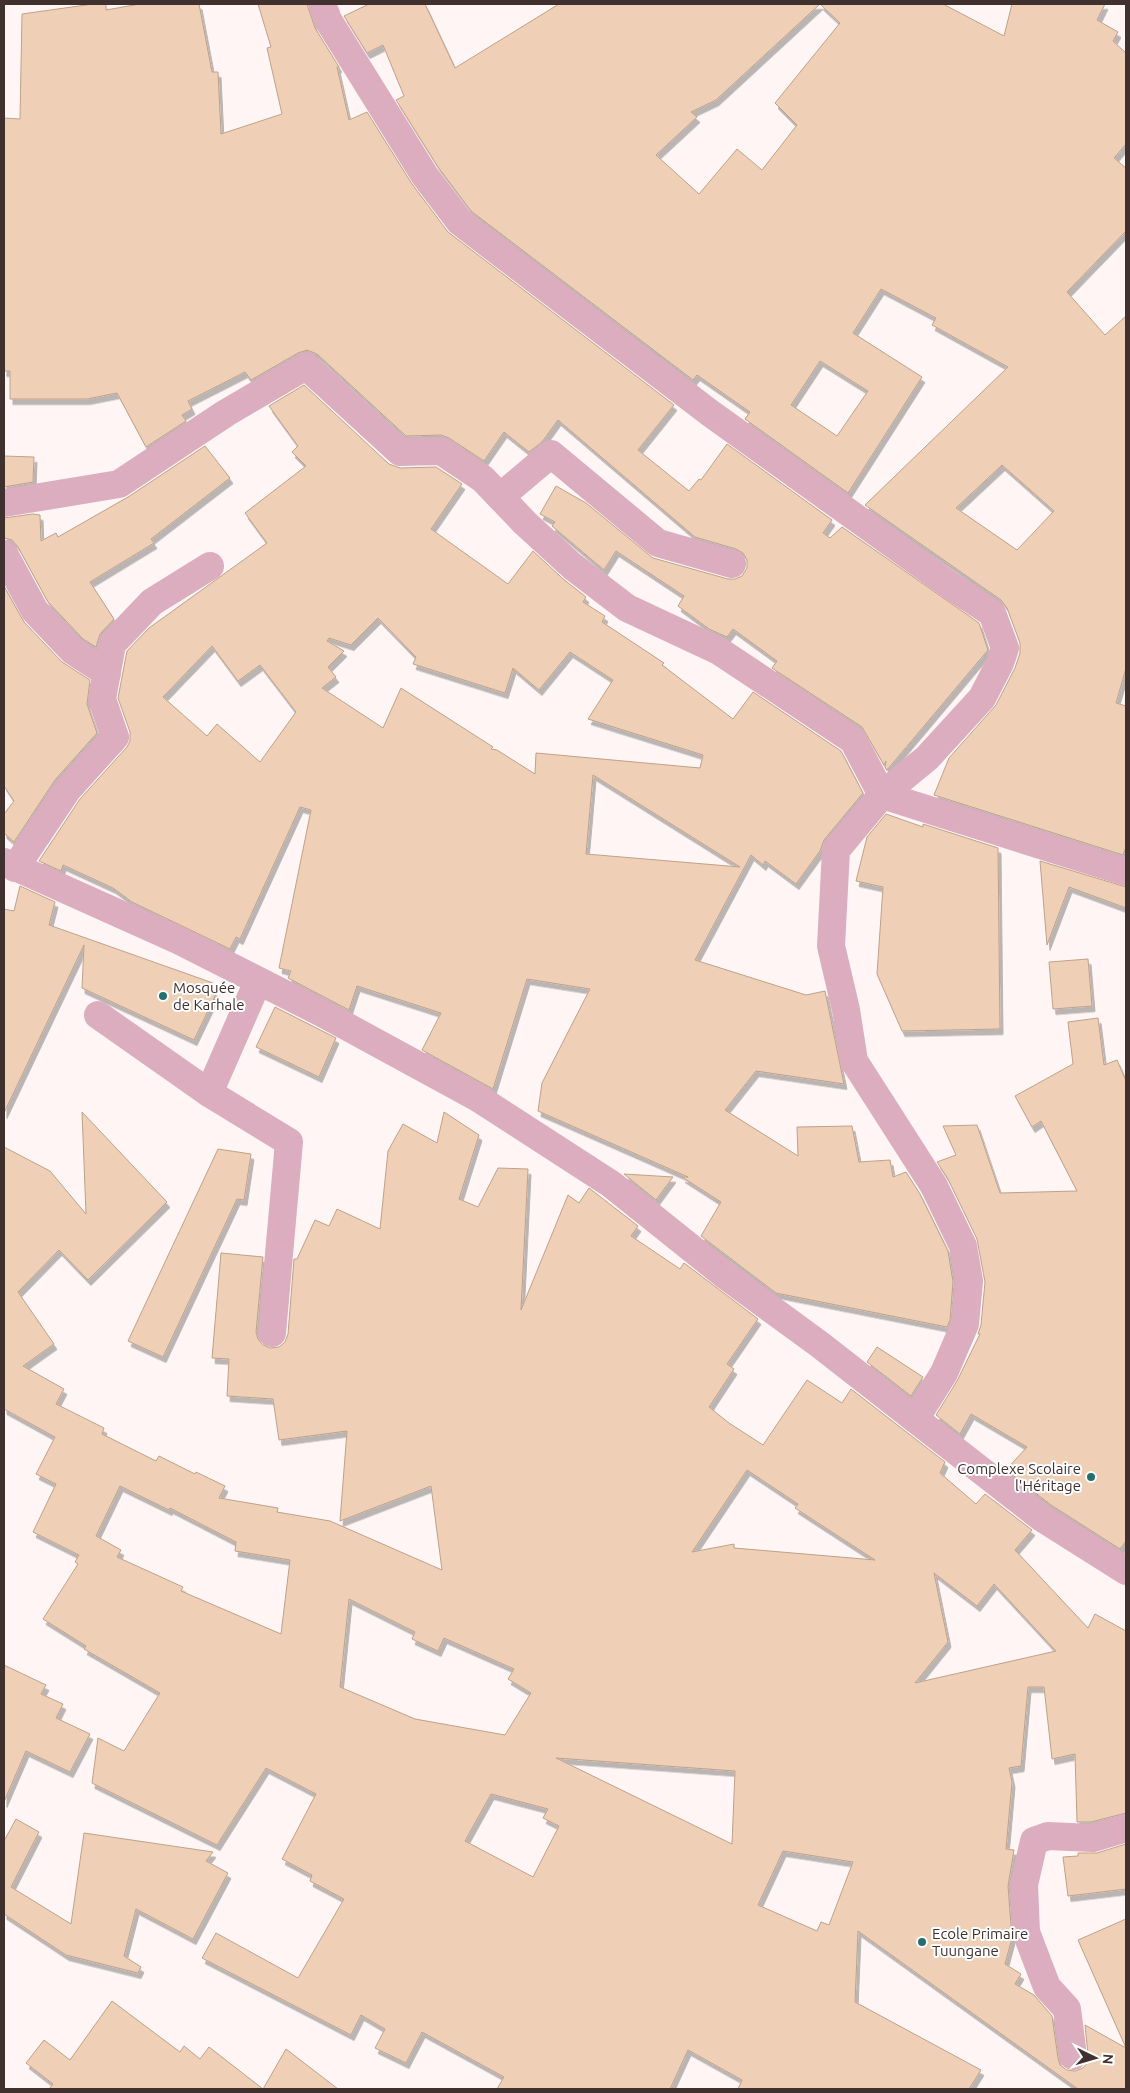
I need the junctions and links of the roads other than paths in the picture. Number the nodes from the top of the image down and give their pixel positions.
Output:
1 (322, 4) edge
2 (500, 497) junction
3 (4, 503) edge
4 (4, 554) edge
5 (732, 564) dead end
6 (210, 566) dead end
7 (107, 673) junction
8 (882, 795) junction
9 (10, 865) edge
10 (1126, 872) edge
11 (258, 981) junction
12 (98, 1015) dead end
13 (209, 1093) junction
14 (272, 1333) dead end
15 (915, 1420) junction
16 (1126, 1571) edge
17 (1126, 1828) edge
18 (1073, 2056) dead end

1 - 8 street
2 - 3 street
2 - 5 street
2 - 8 street
4 - 7 street
6 - 7 street
7 - 9 street
8 - 10 street
8 - 15 street
9 - 11 street
11 - 13 street
11 - 15 street
12 - 13 street
13 - 14 street
15 - 16 street
17 - 18 street

